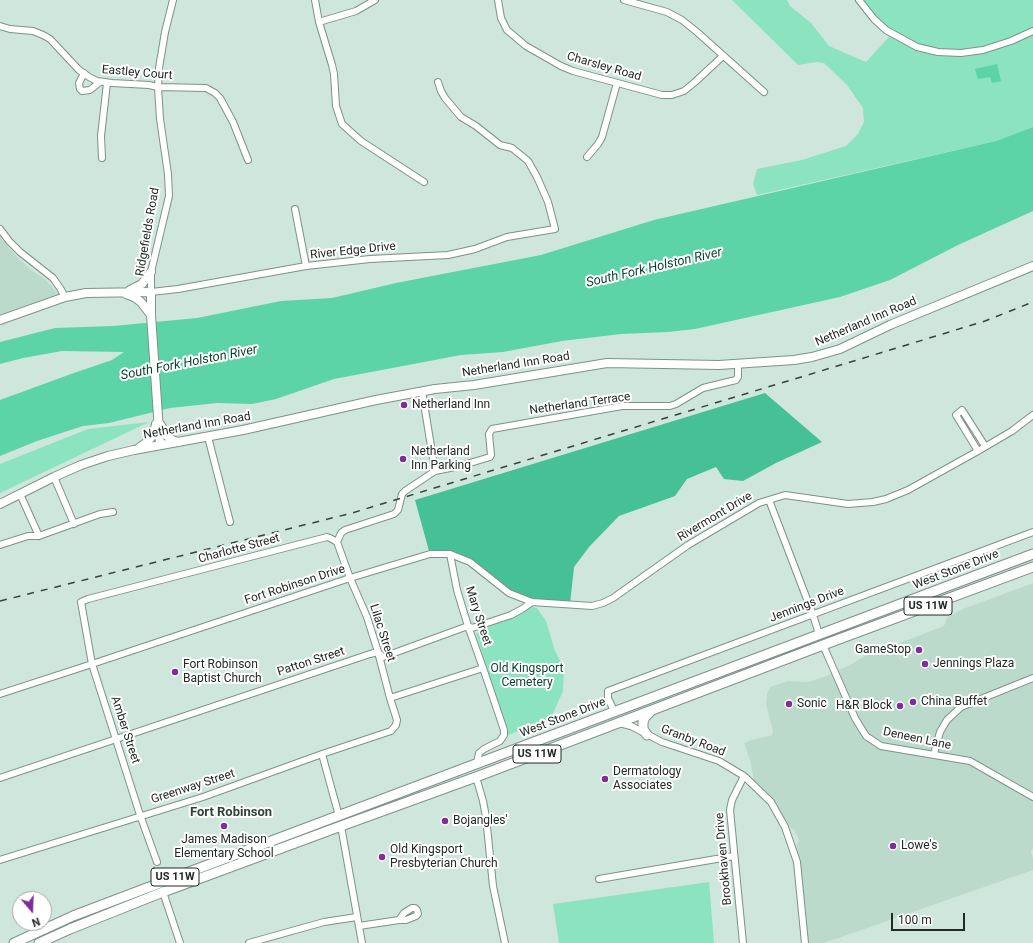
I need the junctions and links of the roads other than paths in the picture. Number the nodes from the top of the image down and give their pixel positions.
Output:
1 (173, 0) edge
2 (315, 0) edge
3 (375, 0) edge
4 (498, 0) edge
5 (624, 0) edge
6 (859, 0) edge
7 (319, 22) junction
8 (0, 26) edge
9 (1033, 31) edge
10 (723, 56) junction
11 (84, 73) junction
12 (100, 82) junction
13 (438, 82) dead end
14 (106, 83) junction
15 (617, 83) junction
16 (158, 87) junction
17 (764, 92) dead end
18 (587, 157) dead end
19 (102, 158) dead end
20 (248, 160) dead end
21 (424, 182) dead end
22 (295, 208) dead end
23 (0, 229) edge
24 (306, 266) junction
25 (1033, 266) edge
26 (151, 272) junction
27 (119, 292) junction
28 (151, 292) junction
29 (65, 297) junction
30 (151, 315) junction
31 (0, 320) edge
32 (738, 364) junction
33 (422, 391) junction
34 (1033, 416) edge
35 (158, 424) junction
36 (208, 437) junction
37 (179, 442) junction
38 (160, 446) junction
39 (985, 446) junction
40 (134, 450) junction
41 (978, 451) junction
42 (435, 471) junction
43 (54, 477) junction
44 (20, 494) junction
45 (769, 500) junction
46 (0, 504) edge
47 (113, 512) dead end
48 (230, 522) dead end
49 (74, 524) junction
50 (1033, 532) edge
51 (39, 536) junction
52 (337, 542) junction
53 (0, 545) edge
54 (450, 554) junction
55 (1033, 554) edge
56 (1033, 567) edge
57 (350, 578) junction
58 (81, 602) joint
59 (532, 602) junction
60 (592, 606) joint
61 (813, 615) junction
62 (468, 626) junction
63 (819, 634) junction
64 (823, 645) junction
65 (378, 652) junction
66 (92, 664) junction
67 (483, 668) junction
68 (1033, 678) edge
69 (0, 694) edge
70 (390, 698) junction
71 (654, 709) junction
72 (614, 711) junction
73 (619, 723) junction
74 (391, 731) joint
75 (647, 735) junction
76 (116, 739) junction
77 (322, 754) junction
78 (934, 754) junction
79 (477, 763) junction
80 (744, 776) junction
81 (476, 777) junction
82 (0, 778) edge
83 (385, 798) junction
84 (1033, 798) edge
85 (398, 805) junction
86 (140, 815) junction
87 (339, 816) junction
88 (340, 826) junction
89 (734, 856) junction
90 (0, 860) edge
91 (157, 862) dead end
92 (599, 879) dead end
93 (160, 883) junction
94 (163, 892) junction
95 (357, 917) junction
96 (399, 920) dead end
97 (359, 926) junction
98 (14, 943) edge
99 (39, 943) edge
100 (180, 943) edge
101 (249, 943) edge
102 (362, 943) edge
103 (505, 943) edge
104 (742, 943) edge
105 (805, 943) edge

1 - 16 street, Ridgefields Road
2 - 7 street
3 - 7 street
4 - 15 street, Charsley Road
5 - 10 street
6 - 9 street
7 - 21 street
8 - 11 street, Eastley Court
10 - 15 street, Charsley Road
10 - 17 street
11 - 12 street, Eastley Court
11 - 12 street
12 - 14 street, Eastley Court
13 - 24 street, River Edge Drive
14 - 16 street, Eastley Court
14 - 19 street
15 - 18 street
16 - 20 street, Eastley Court
16 - 26 street, Ridgefields Road
22 - 24 street
23 - 29 street
24 - 28 street, River Edge Drive
25 - 32 main road, Netherland Inn Road
26 - 27 main road
26 - 28 street, Ridgefields Road
27 - 28 main road
27 - 29 main road
27 - 30 main road
28 - 30 main road, Ridgefields Road
29 - 31 main road
30 - 35 main road, Ridgefields Road
32 - 33 main road, Netherland Inn Road
32 - 42 street, Netherland Terrace
33 - 36 main road, Netherland Inn Road
33 - 42 street
34 - 39 street, Rivermont Drive
35 - 37 main road
35 - 38 main road, Ridgefields Road
35 - 40 main road
36 - 37 main road, Netherland Inn Road
36 - 48 street
37 - 38 main road, Netherland Inn Road
38 - 40 main road, Netherland Inn Road
39 - 41 street, Rivermont Drive
39 - 41 street
40 - 43 main road, Netherland Inn Road
41 - 45 street, Rivermont Drive
42 - 52 street
43 - 44 main road, Netherland Inn Road
43 - 49 street
44 - 46 main road, Netherland Inn Road
44 - 51 street
45 - 60 street, Rivermont Drive
45 - 61 street
47 - 49 street
49 - 51 street
50 - 61 street, Jennings Drive
51 - 53 street
52 - 57 street, Lilac Street
52 - 58 street, Charlotte Street
54 - 57 street, Fort Robinson Drive
54 - 59 street, Fort Robinson Drive
54 - 62 street, Mary Street
55 - 63 highway, West Stone Drive / US 11W
56 - 64 highway, West Stone Drive / US 11W
57 - 65 street, Lilac Street
57 - 66 street, Fort Robinson Drive
58 - 66 street, Amber Street
59 - 60 street, Fort Robinson Drive
59 - 62 street, Patton Street
61 - 63 street
61 - 72 street, Jennings Drive
62 - 65 street, Patton Street
62 - 67 street, Mary Street
63 - 64 highway
63 - 72 highway, West Stone Drive / US 11W
64 - 71 highway, West Stone Drive / US 11W
64 - 78 street, Deneen Lane
65 - 70 street, Lilac Street
65 - 76 street, Patton Street
66 - 69 street, Fort Robinson Drive
66 - 76 street, Amber Street
67 - 70 street
67 - 79 street, Mary Street
68 - 78 street
70 - 74 street, Lilac Street
71 - 73 highway, West Stone Drive / US 11W
71 - 75 highway
72 - 73 highway
72 - 79 highway, West Stone Drive / US 11W
73 - 75 street, Granby Road
73 - 81 highway, West Stone Drive / US 11W
74 - 77 street, Greenway Street
75 - 80 street, Granby Road
76 - 82 street, Patton Street
76 - 86 street, Amber Street
77 - 86 street, Greenway Street
77 - 87 street
78 - 84 street, Deneen Lane
79 - 81 highway
79 - 83 highway, West Stone Drive / US 11W
80 - 89 street, Brookhaven Drive
80 - 105 street, Granby Road
81 - 85 highway, West Stone Drive / US 11W
81 - 103 street
83 - 85 highway
83 - 87 highway, West Stone Drive / US 11W
85 - 88 highway, West Stone Drive / US 11W
86 - 90 street, Greenway Street
86 - 91 street, Amber Street
87 - 88 highway
87 - 93 highway, West Stone Drive / US 11W
88 - 94 highway, West Stone Drive / US 11W
88 - 95 street
89 - 92 street
89 - 104 street, Brookhaven Drive
93 - 94 highway
93 - 98 highway, West Stone Drive / US 11W
94 - 99 highway, West Stone Drive / US 11W
94 - 100 street
95 - 97 street
95 - 101 street
96 - 97 street
97 - 102 street

